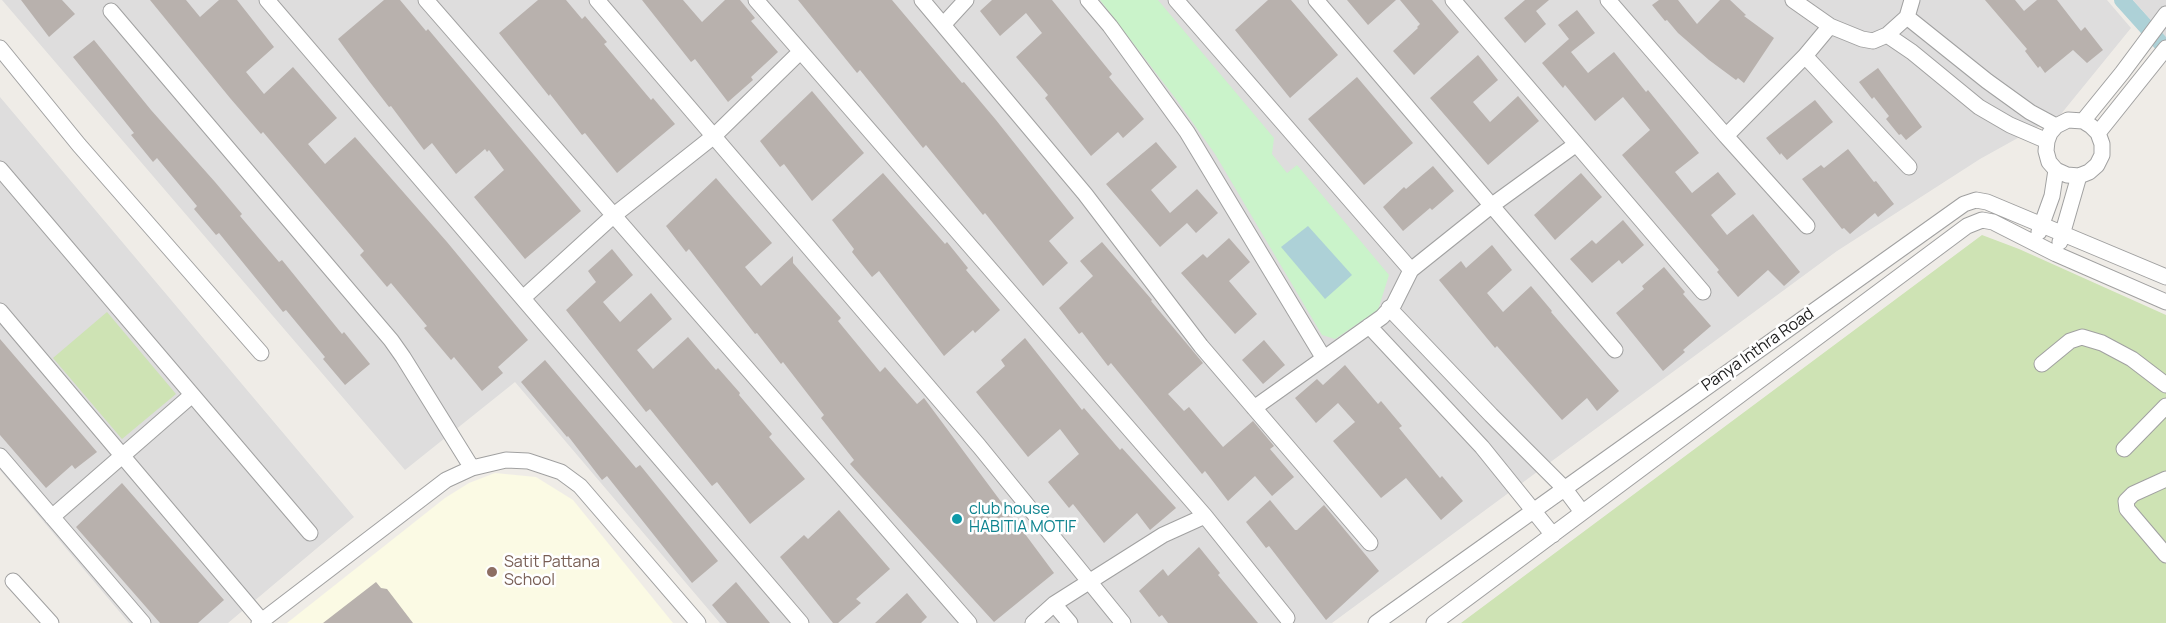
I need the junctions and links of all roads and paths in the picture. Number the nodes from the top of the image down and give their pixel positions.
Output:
1 (267, 0) edge
2 (426, 0) edge
3 (597, 0) edge
4 (756, 0) edge
5 (922, 0) edge
6 (966, 0) edge
7 (1088, 0) edge
8 (1176, 0) edge
9 (1316, 0) edge
10 (1453, 0) edge
11 (1608, 0) edge
12 (1793, 0) edge
13 (1912, 0) edge
14 (111, 11) dead end
15 (1907, 17) junction
16 (2162, 19) edge
17 (943, 25) junction
18 (1830, 26) junction
19 (1887, 35) junction
20 (0, 48) edge
21 (800, 52) junction
22 (2162, 53) edge
23 (1805, 56) junction
24 (2116, 80) junction
25 (2131, 92) junction
26 (2083, 121) junction
27 (2056, 126) junction
28 (2098, 134) junction
29 (714, 136) junction
30 (1726, 136) junction
31 (2046, 141) junction
32 (1575, 145) junction
33 (1909, 167) dead end
34 (0, 169) edge
35 (2056, 170) junction
36 (2079, 176) junction
37 (1491, 206) junction
38 (613, 216) junction
39 (2042, 225) junction
40 (1807, 226) dead end
41 (2062, 234) junction
42 (2034, 243) junction
43 (2056, 254) junction
44 (1411, 270) junction
45 (2166, 277) edge
46 (1703, 292) dead end
47 (523, 298) junction
48 (2166, 302) edge
49 (1389, 308) junction
50 (0, 311) edge
51 (1369, 326) junction
52 (1615, 350) dead end
53 (261, 353) dead end
54 (1323, 357) junction
55 (2042, 364) dead end
56 (2166, 385) edge
57 (1464, 387) junction
58 (192, 395) junction
59 (2166, 405) edge
60 (1446, 406) junction
61 (1254, 408) junction
62 (2124, 449) dead end
63 (0, 456) edge
64 (122, 456) junction
65 (472, 468) junction
66 (2166, 479) edge
67 (1564, 488) junction
68 (1534, 510) junction
69 (1582, 512) junction
70 (1205, 516) junction
71 (52, 517) junction
72 (310, 533) dead end
73 (1553, 535) junction
74 (1370, 543) dead end
75 (2166, 555) edge
76 (13, 580) dead end
77 (1090, 581) junction
78 (1054, 604) junction
79 (1287, 618) dead end
80 (1384, 621) edge
81 (261, 622) edge
82 (51, 623) edge
83 (143, 623) edge
84 (698, 623) edge
85 (801, 623) edge
86 (969, 623) edge
87 (1033, 623) edge
88 (1070, 623) edge
89 (1123, 623) edge
90 (1434, 623) edge

1 - 47 street
2 - 38 street
3 - 29 street
4 - 21 street
5 - 17 street
6 - 17 street
7 - 54 street
8 - 44 street
9 - 37 street
10 - 32 street
11 - 30 street
12 - 18 street
13 - 15 street
14 - 65 street
15 - 19 street
15 - 27 street
16 - 24 street
17 - 61 street
18 - 19 street
18 - 23 street
19 - 31 street
20 - 53 street
21 - 29 street
21 - 70 street
22 - 25 street
23 - 30 street
23 - 33 street
24 - 25 street
24 - 26 street
25 - 28 street
26 - 27 street
26 - 28 street
27 - 31 street
28 - 36 street
29 - 38 street
29 - 77 street
30 - 40 street
31 - 35 street
32 - 37 street
32 - 46 street
34 - 58 street
35 - 36 street
35 - 39 street
36 - 41 street
37 - 44 street
37 - 52 street
38 - 47 street
38 - 86 street
39 - 41 street, Panya Inthra Road
39 - 42 street
39 - 67 street, Panya Inthra Road
41 - 43 street
41 - 45 street, Panya Inthra Road
42 - 43 street, Panya Inthra Road
42 - 69 street, Panya Inthra Road
43 - 48 street, Panya Inthra Road
44 - 49 street
47 - 85 street
49 - 51 street
49 - 57 street
50 - 64 street
51 - 54 street
51 - 60 street
54 - 61 street
55 - 56 street
57 - 60 street
57 - 67 street
58 - 64 street
58 - 72 street
59 - 62 street
60 - 68 street
61 - 74 street
63 - 71 street
64 - 71 street
64 - 81 street
65 - 81 street
65 - 84 street
66 - 75 street
67 - 68 street, Panya Inthra Road
67 - 69 street
68 - 73 street
68 - 80 street, Panya Inthra Road
69 - 73 street, Panya Inthra Road
70 - 77 street
70 - 79 street
71 - 83 street
73 - 90 street, Panya Inthra Road
76 - 82 street
77 - 78 street
77 - 89 street
78 - 87 street
78 - 88 street

